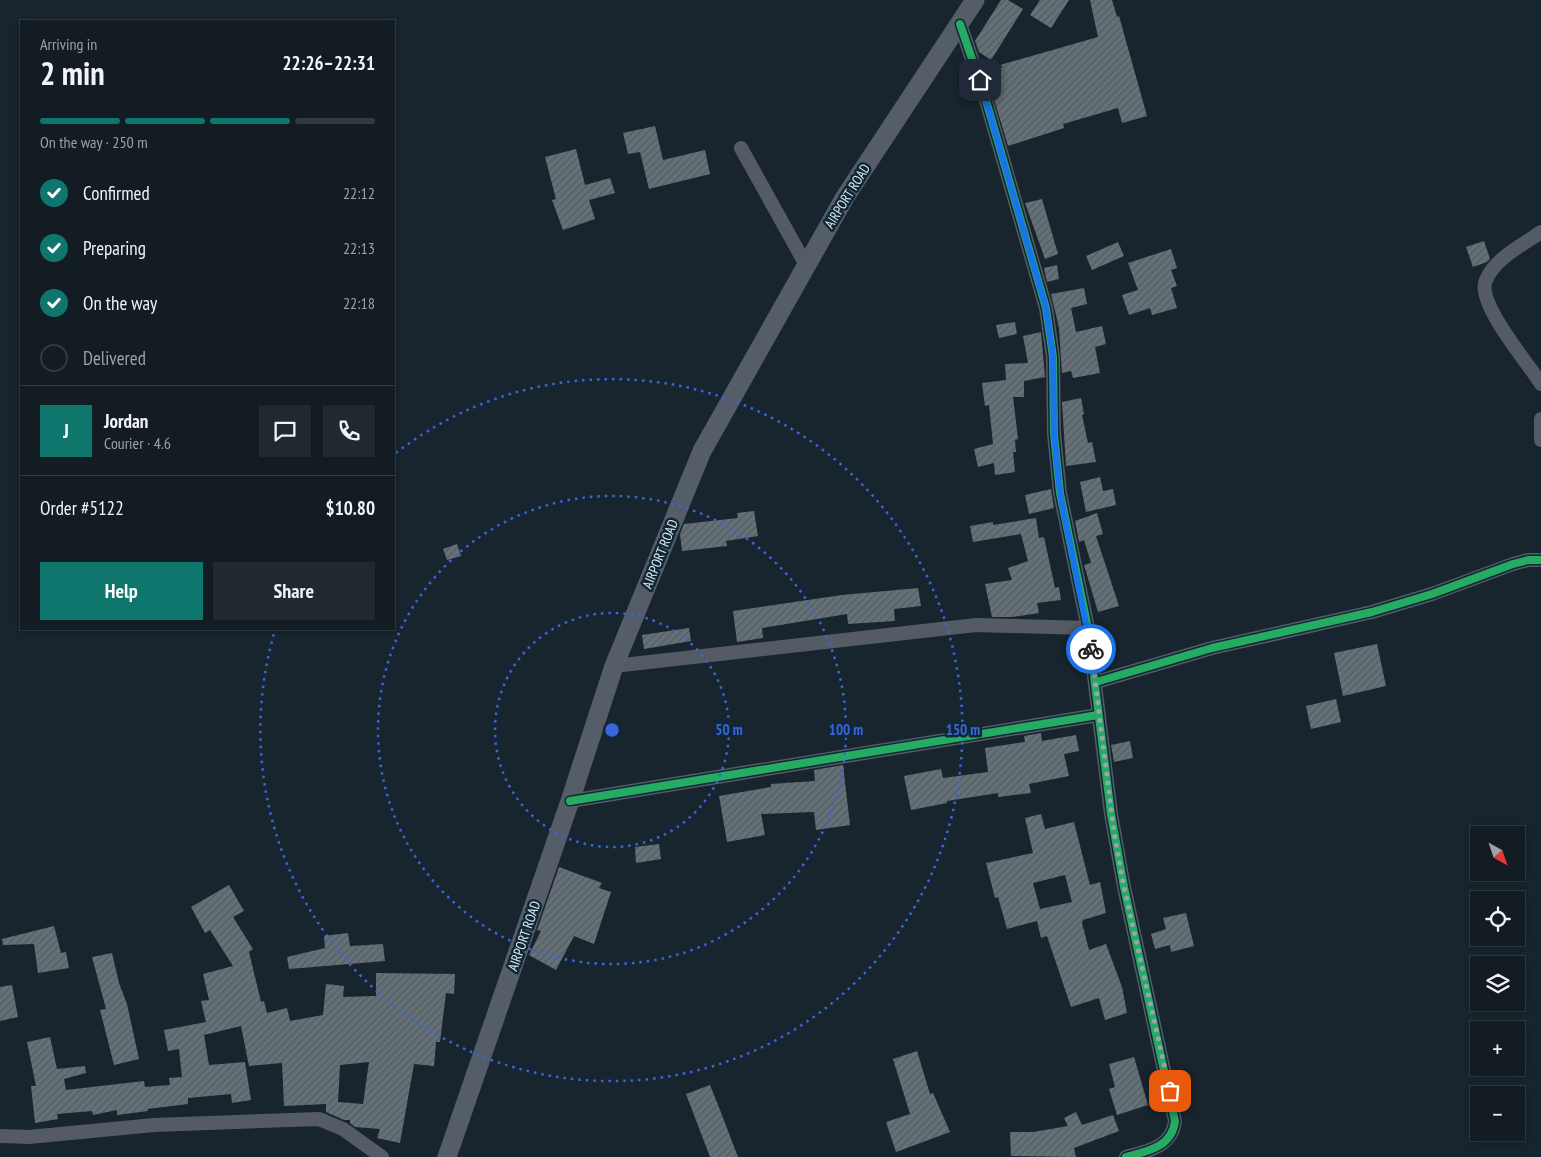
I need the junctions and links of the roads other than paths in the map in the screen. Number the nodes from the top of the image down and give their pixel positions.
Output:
1 (975, 0) edge
2 (960, 24) junction
3 (741, 148) dead end
4 (1541, 232) edge
5 (806, 265) junction
6 (1541, 384) edge
7 (1541, 419) edge
8 (1541, 440) edge
9 (1541, 560) edge
10 (1088, 628) junction
11 (614, 666) junction
12 (1096, 682) junction
13 (1098, 715) junction
14 (570, 801) junction
15 (0, 1136) edge
16 (382, 1157) edge
17 (446, 1157) edge
18 (1126, 1157) edge

1 - 2 main road, AIRPORT ROAD
2 - 5 main road, AIRPORT ROAD
2 - 10 street
3 - 5 street
4 - 6 street
5 - 11 main road, AIRPORT ROAD
7 - 8 street
9 - 12 street
10 - 11 street
10 - 12 street
11 - 14 main road, AIRPORT ROAD
12 - 13 street
13 - 14 street
13 - 18 street
14 - 17 main road, AIRPORT ROAD
15 - 16 street

